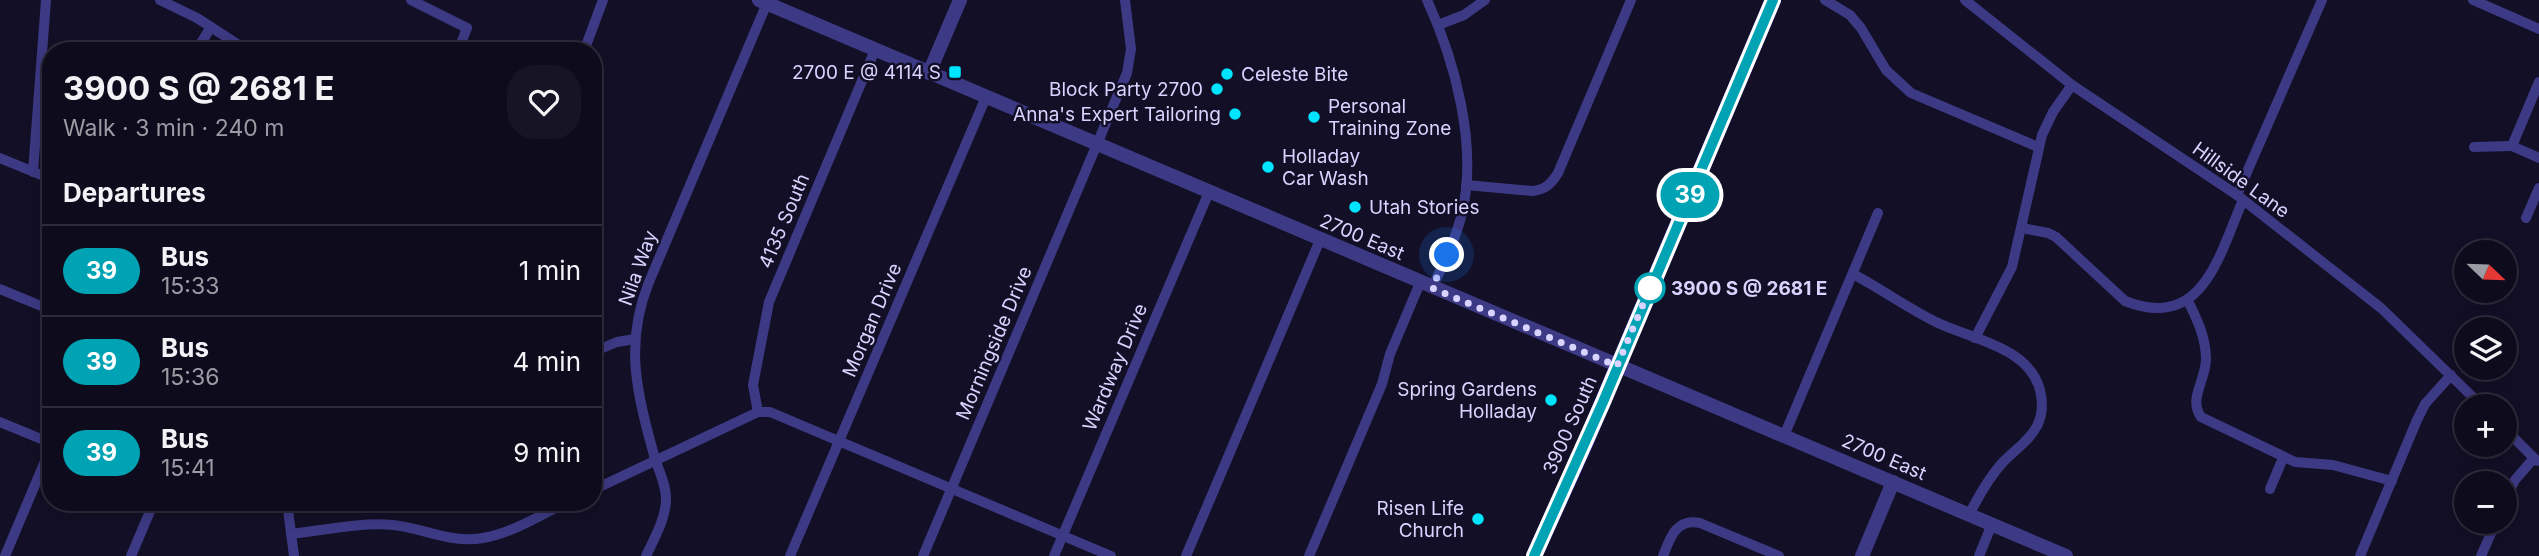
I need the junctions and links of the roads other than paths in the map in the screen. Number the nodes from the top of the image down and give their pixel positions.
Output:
1 (46, 0) edge
2 (160, 0) edge
3 (411, 0) edge
4 (603, 0) edge
5 (960, 0) edge
6 (1125, 0) edge
7 (1427, 0) edge
8 (1485, 0) edge
9 (1631, 0) edge
10 (1773, 0) edge
11 (1825, 0) edge
12 (1965, 0) edge
13 (2322, 0) edge
14 (2473, 0) edge
15 (763, 2) edge
16 (1438, 25) junction
17 (211, 27) junction
18 (2539, 29) edge
19 (43, 42) edge
20 (202, 42) edge
21 (234, 42) edge
22 (462, 42) edge
23 (587, 42) edge
24 (875, 50) junction
25 (42, 53) edge
26 (929, 73) junction
27 (2539, 82) edge
28 (2072, 85) junction
29 (986, 97) junction
30 (1097, 145) junction
31 (2512, 146) junction
32 (2038, 147) junction
33 (2474, 148) dead end
34 (0, 158) edge
35 (2539, 158) edge
36 (33, 172) junction
37 (42, 176) edge
38 (1466, 185) junction
39 (2539, 188) edge
40 (1209, 192) junction
41 (2240, 198) junction
42 (1878, 213) dead end
43 (2526, 218) dead end
44 (2022, 228) junction
45 (1320, 240) junction
46 (1853, 274) junction
47 (1426, 285) junction
48 (0, 289) edge
49 (2188, 301) junction
50 (42, 306) edge
51 (1975, 338) junction
52 (635, 340) junction
53 (602, 348) edge
54 (1617, 366) junction
55 (2451, 375) junction
56 (2470, 394) edge
57 (758, 412) junction
58 (0, 422) edge
59 (1784, 436) junction
60 (840, 439) junction
61 (42, 441) edge
62 (2517, 441) edge
63 (2283, 458) junction
64 (655, 460) junction
65 (2537, 460) edge
66 (42, 467) edge
67 (2517, 478) edge
68 (2392, 481) junction
69 (1893, 482) junction
70 (602, 486) edge
71 (952, 487) junction
72 (2270, 489) dead end
73 (150, 511) edge
74 (288, 511) edge
75 (548, 511) edge
76 (1969, 515) junction
77 (1992, 524) junction
78 (291, 534) junction
79 (2491, 534) edge
80 (1063, 535) junction
81 (5, 556) edge
82 (131, 556) edge
83 (294, 556) edge
84 (646, 556) edge
85 (790, 556) edge
86 (923, 556) edge
87 (1054, 556) edge
88 (1111, 556) edge
89 (1186, 556) edge
90 (1308, 556) edge
91 (1534, 556) edge
92 (1662, 556) edge
93 (1779, 556) edge
94 (1862, 556) edge
95 (1979, 556) edge
96 (2066, 556) edge
97 (2361, 556) edge
98 (2481, 556) edge

1 - 19 street
2 - 17 street
3 - 22 street
4 - 23 street
5 - 26 street
6 - 30 street, Morningside Drive
7 - 16 street
8 - 16 street
9 - 38 street
10 - 54 main road, 3900 South
11 - 32 street
12 - 28 street, Hillside Lane
13 - 41 street
14 - 18 street
15 - 24 street, 2700 East
15 - 52 street, Nila Way
16 - 38 street
17 - 20 street
17 - 21 street
24 - 26 street, 2700 East
24 - 57 street, 4135 South
25 - 36 street
26 - 29 street, 2700 East
27 - 31 street
28 - 32 street
28 - 41 street, Hillside Lane
29 - 30 street, 2700 East
29 - 60 street, Morgan Drive
30 - 40 street, 2700 East
30 - 71 street, Morningside Drive
31 - 33 street
31 - 35 street
32 - 44 street
34 - 36 street
36 - 37 street
38 - 47 street
39 - 43 street
40 - 45 street, 2700 East
40 - 80 street, Wardway Drive
41 - 49 street
41 - 55 street, Hillside Lane
42 - 46 street
44 - 49 street
44 - 51 street
45 - 47 street, 2700 East
45 - 89 street
46 - 51 street
46 - 59 street
47 - 54 street, 2700 East
47 - 90 street
48 - 50 street
49 - 63 street
51 - 76 street
52 - 53 street
52 - 64 street, Nila Way
54 - 59 street, 2700 East
54 - 91 main road, 3900 South
55 - 56 street, Hillside Lane
55 - 68 street
57 - 60 street
57 - 64 street
58 - 61 street
59 - 69 street, 2700 East
60 - 71 street
60 - 85 street, Morgan Drive
62 - 65 street
63 - 68 street
63 - 72 street
64 - 70 street
64 - 84 street, Nila Way
65 - 67 street
66 - 81 street
68 - 97 street
69 - 76 street, 2700 East
69 - 94 street
71 - 80 street
71 - 86 street, Morningside Drive
73 - 82 street
74 - 78 street
75 - 78 street
76 - 77 street, 2700 East
77 - 95 street
77 - 96 street, 2700 East
78 - 83 street
79 - 98 street
80 - 87 street, Wardway Drive
80 - 88 street
92 - 93 street

